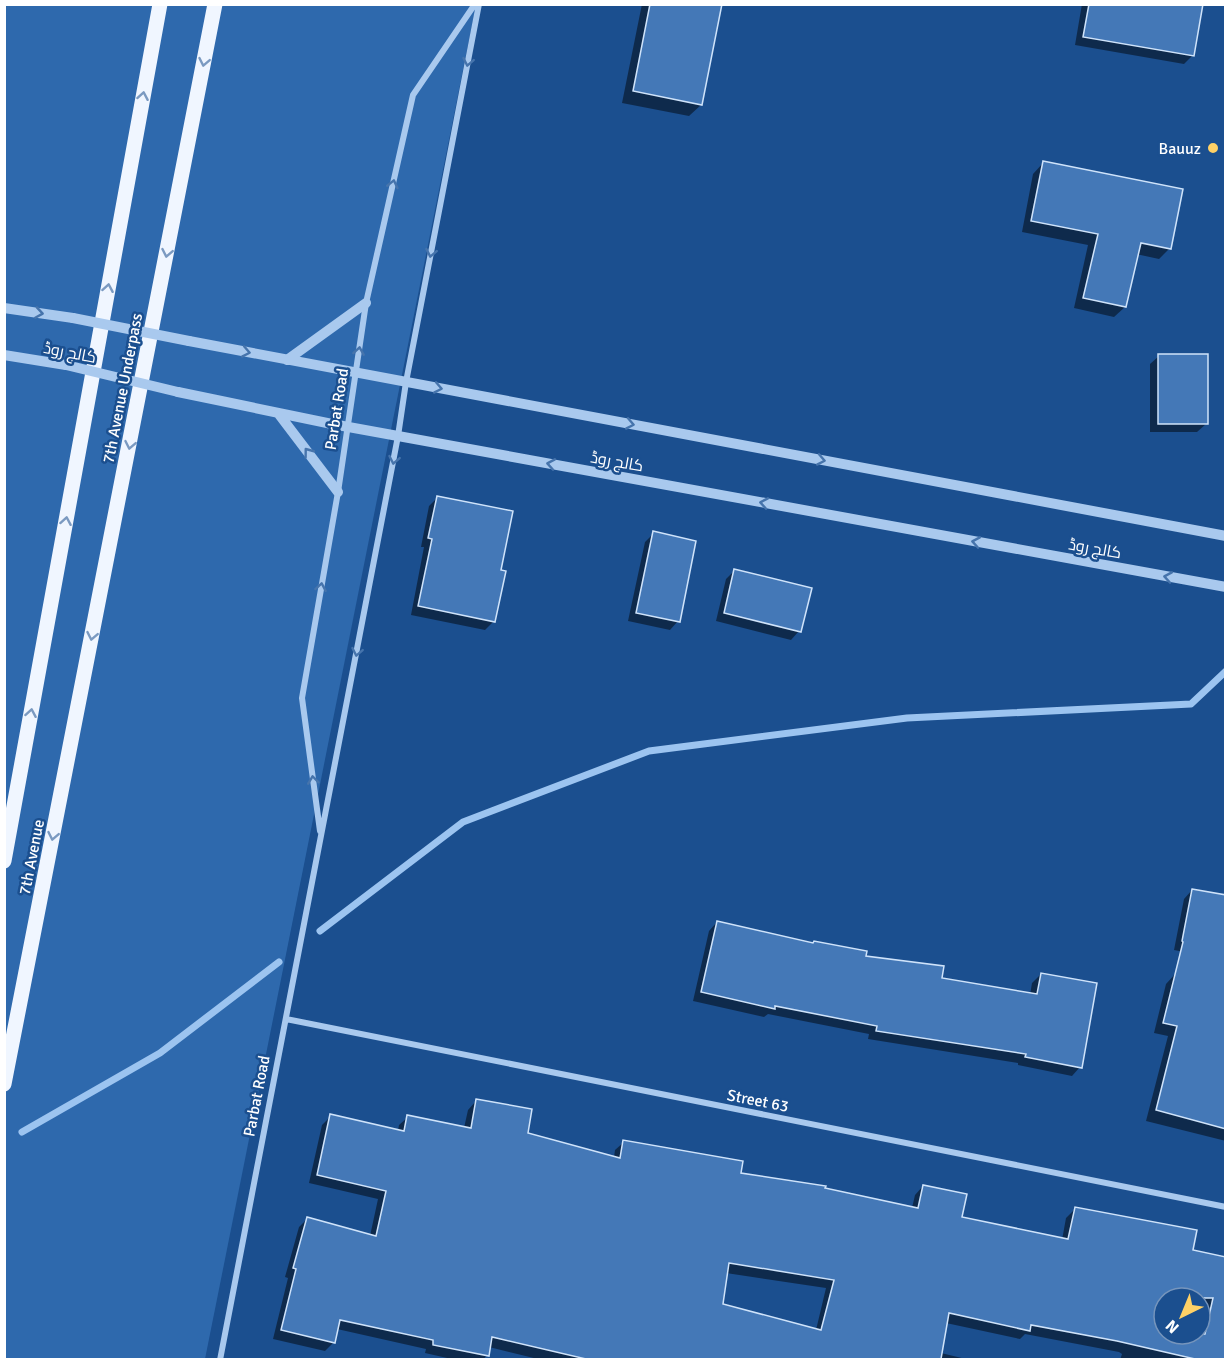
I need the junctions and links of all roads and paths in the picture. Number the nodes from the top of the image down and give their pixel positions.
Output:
1 (160, 4) edge
2 (215, 4) edge
3 (477, 4) edge
4 (366, 303) junction
5 (5, 308) edge
6 (4, 355) edge
7 (287, 360) junction
8 (355, 373) junction
9 (406, 382) junction
10 (278, 413) junction
11 (347, 427) junction
12 (398, 436) junction
13 (338, 492) junction
14 (1226, 536) edge
15 (1226, 587) edge
16 (21, 771) joint
17 (65, 778) joint
18 (321, 838) junction
19 (4, 861) edge
20 (286, 1019) junction
21 (4, 1084) edge
22 (1226, 1207) edge
23 (219, 1359) edge

16 -> 1 main road, 7th Avenue Underpass
2 -> 17 main road, 7th Avenue Underpass
4 -> 3 street, Parbat Road
3 -> 9 street, Parbat Road
4 - 7 street
8 -> 4 street, Parbat Road
5 -> 7 street, کالج روڈ, bridge
6 - 10 street, کالج روڈ, bridge
7 - 8 street, کالج روڈ
8 - 9 street, کالج روڈ
8 - 11 street, Parbat Road
9 - 12 street, Parbat Road
9 -> 14 street, کالج روڈ
10 - 11 street, کالج روڈ
13 -> 10 street
11 - 12 street, کالج روڈ
11 - 13 street, Parbat Road
15 -> 12 street, کالج روڈ
12 -> 18 street, Parbat Road
18 -> 13 street, Parbat Road
16 - 19 main road, 7th Avenue
17 -> 21 main road, 7th Avenue
18 - 20 street, Parbat Road
20 - 22 street, Street 63
20 - 23 street, Parbat Road

